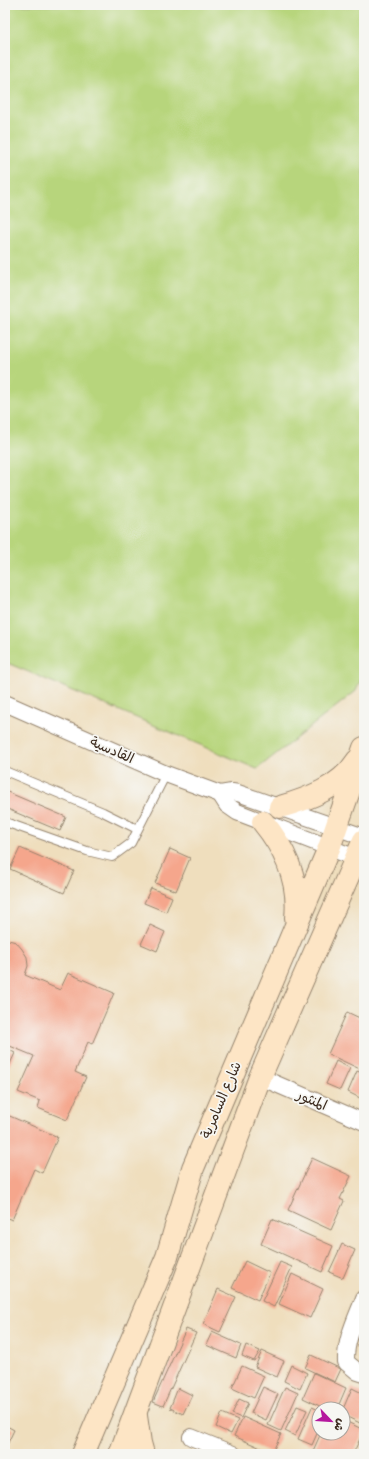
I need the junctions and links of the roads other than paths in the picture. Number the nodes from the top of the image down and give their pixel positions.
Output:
1 (5, 703) edge
2 (363, 752) edge
3 (5, 771) edge
4 (166, 774) junction
5 (220, 794) junction
6 (280, 807) junction
7 (5, 822) edge
8 (262, 822) junction
9 (336, 827) junction
10 (137, 829) junction
11 (361, 845) edge
12 (329, 848) junction
13 (294, 928) junction
14 (260, 1077) junction
15 (364, 1122) edge
16 (364, 1298) edge
17 (364, 1374) edge
18 (135, 1415) junction
19 (191, 1436) dead end
20 (83, 1454) edge
21 (120, 1454) edge
22 (143, 1454) edge
23 (233, 1454) edge

1 - 4 street, القادسية
2 - 6 street
2 - 9 street, شارع السامرية
3 - 10 lane
4 - 5 street, القادسية
4 - 10 lane
5 - 6 street, القادسية
5 - 8 street
6 - 9 street, القادسية
7 - 10 lane
8 - 12 street
8 - 13 street
9 - 11 street, القادسية
9 - 12 street, شارع السامرية
11 - 12 street
11 - 14 street, شارع السامرية
12 - 13 street, شارع السامرية
13 - 20 street, شارع السامرية
14 - 15 street, المنثور
14 - 18 street, شارع السامرية
16 - 17 street
18 - 21 street, شارع السامرية
18 - 22 street
19 - 23 street

